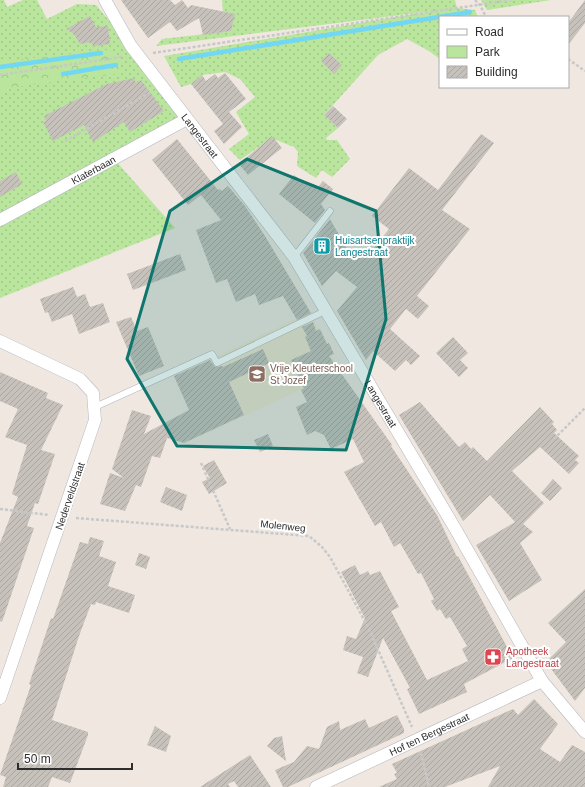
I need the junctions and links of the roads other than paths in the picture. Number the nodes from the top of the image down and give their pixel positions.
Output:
1 (105, 0) edge
2 (187, 119) junction
3 (330, 211) dead end
4 (0, 220) edge
5 (294, 257) junction
6 (325, 312) junction
7 (0, 341) edge
8 (95, 407) junction
9 (542, 681) junction
10 (0, 698) edge
11 (585, 732) edge
12 (316, 787) edge

1 - 2 street, Langestraat
2 - 4 street, Klaterbaan
2 - 5 street, Langestraat
3 - 5 lane
5 - 6 street, Langestraat
6 - 8 lane
6 - 9 street, Langestraat
7 - 8 street, Nederveldstraat
8 - 10 street, Nederveldstraat
9 - 11 street, Langestraat
9 - 12 street, Hof ten Bergestraat

